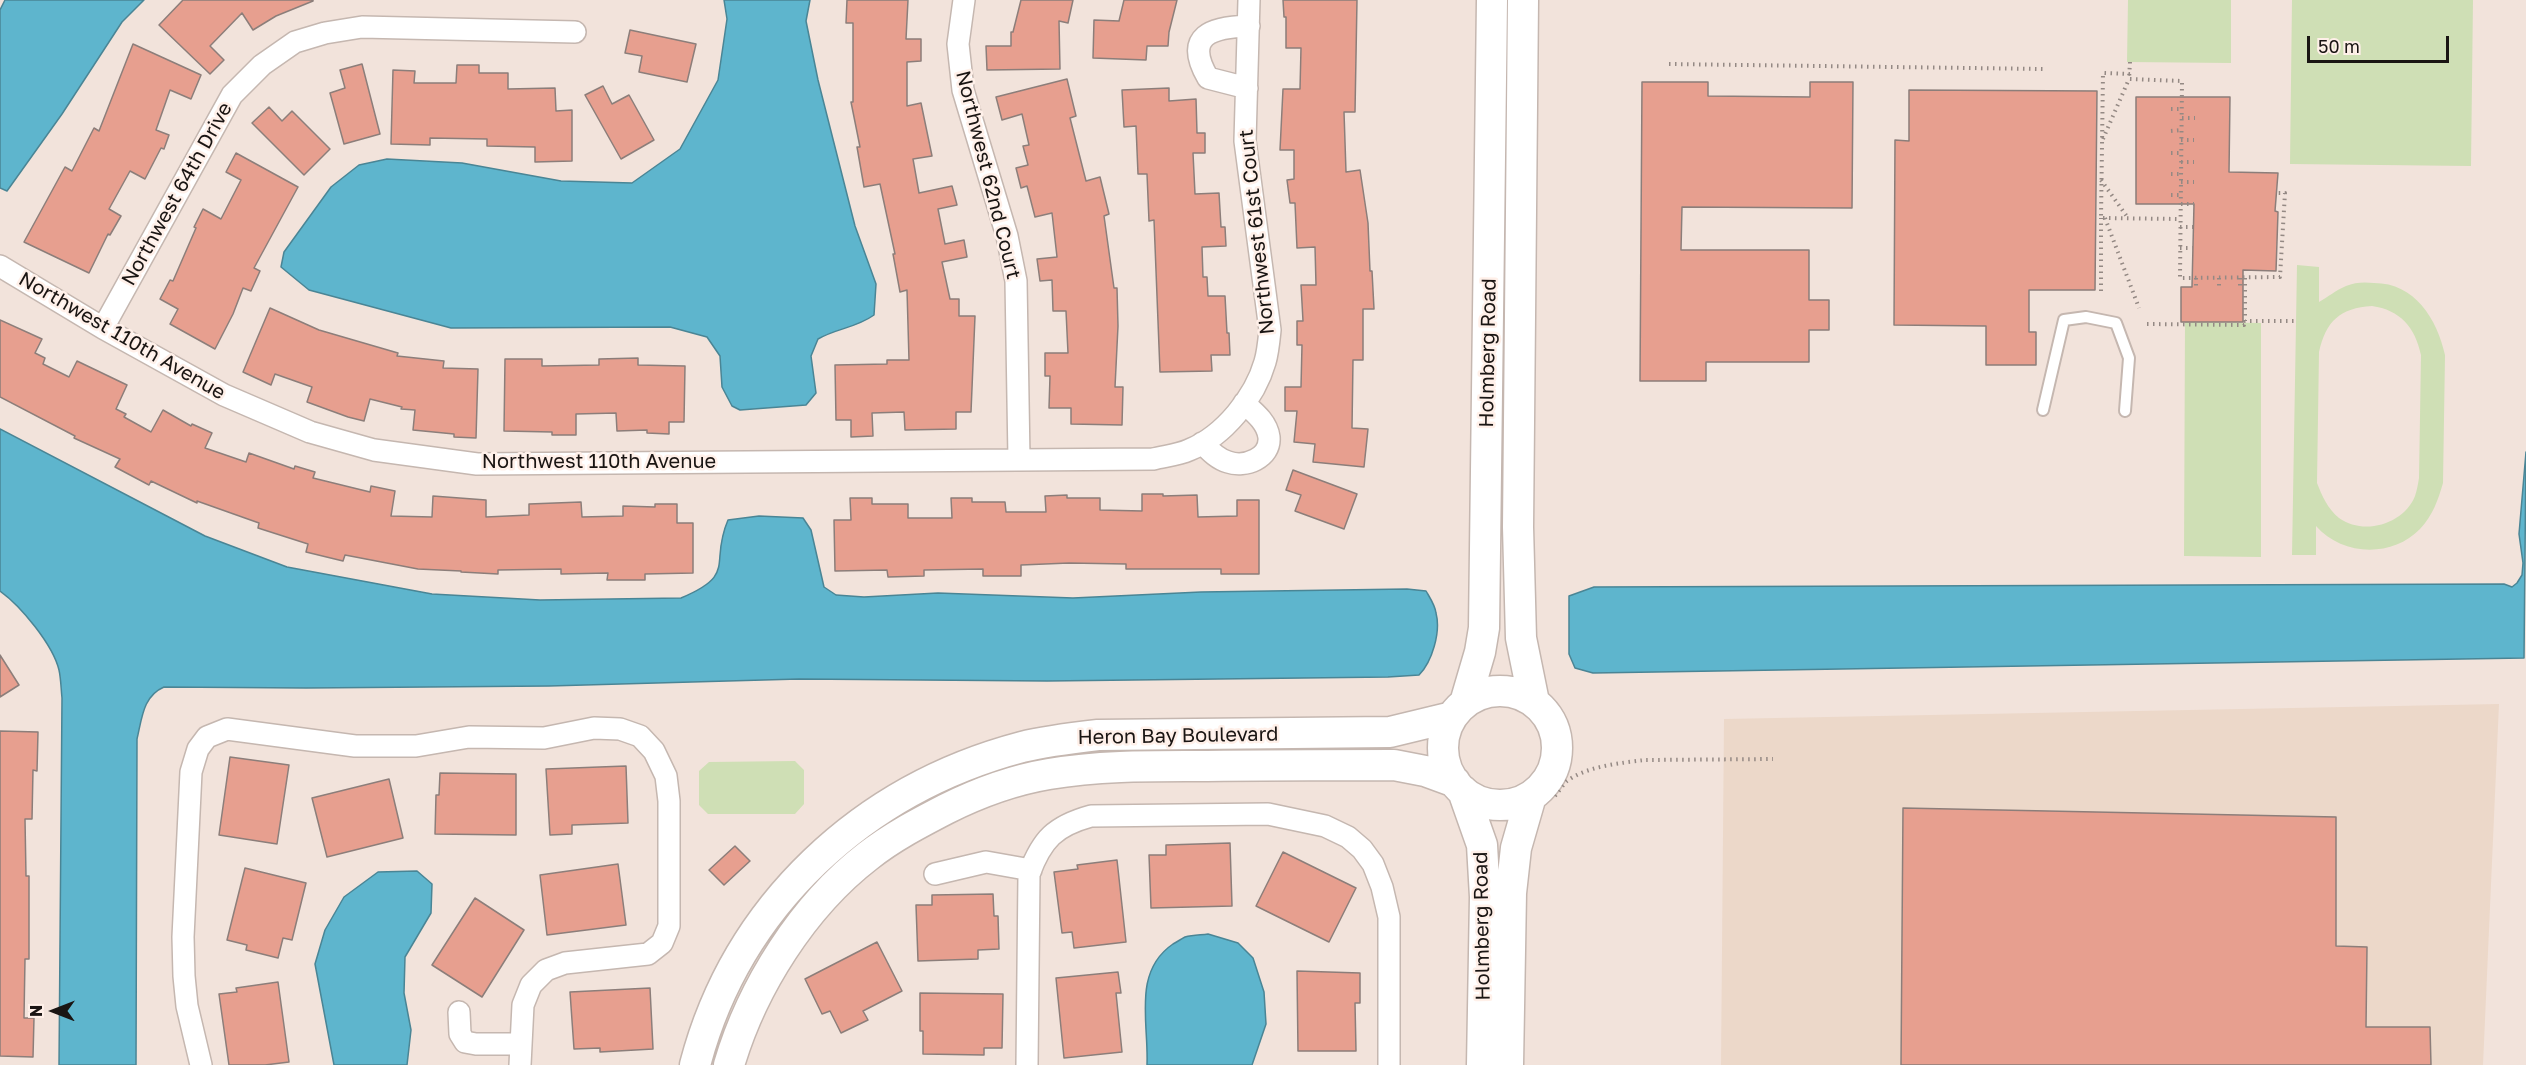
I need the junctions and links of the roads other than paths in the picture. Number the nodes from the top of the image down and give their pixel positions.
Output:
1 (964, 0) edge
2 (1249, 0) edge
3 (1492, 0) edge
4 (1523, 0) edge
5 (1249, 26) junction
6 (575, 32) dead end
7 (1247, 88) junction
8 (0, 266) edge
9 (103, 328) junction
10 (2043, 410) dead end
11 (1238, 411) junction
12 (2125, 411) dead end
13 (1202, 443) junction
14 (1019, 459) junction
15 (1534, 702) junction
16 (1459, 710) junction
17 (1459, 786) junction
18 (1542, 797) junction
19 (1030, 870) junction
20 (936, 874) dead end
21 (459, 1012) dead end
22 (521, 1044) junction
23 (201, 1065) edge
24 (520, 1065) edge
25 (695, 1065) edge
26 (729, 1065) edge
27 (1027, 1065) edge
28 (1389, 1065) edge
29 (1482, 1065) edge
30 (1508, 1065) edge

1 - 14 street, Northwest 62nd Court
2 - 5 street, Northwest 61st Court
3 - 16 street, Holmberg Road
4 - 15 street, Holmberg Road
5 - 7 street, Northwest 61st Court
5 - 7 street
6 - 9 street, Northwest 64th Drive
7 - 11 street, Northwest 61st Court
8 - 9 street, Northwest 110th Avenue
9 - 14 street, Northwest 110th Avenue
10 - 12 lane
11 - 13 street, Northwest 110th Avenue
11 - 13 street
13 - 14 street, Northwest 110th Avenue
15 - 16 street
15 - 18 street
16 - 17 street
16 - 25 street, Heron Bay Boulevard
17 - 18 street
17 - 26 street, Heron Bay Boulevard
17 - 29 street, Holmberg Road
18 - 30 street, Holmberg Road
19 - 20 street
19 - 27 street
19 - 28 street
21 - 22 street
22 - 23 street
22 - 24 street

